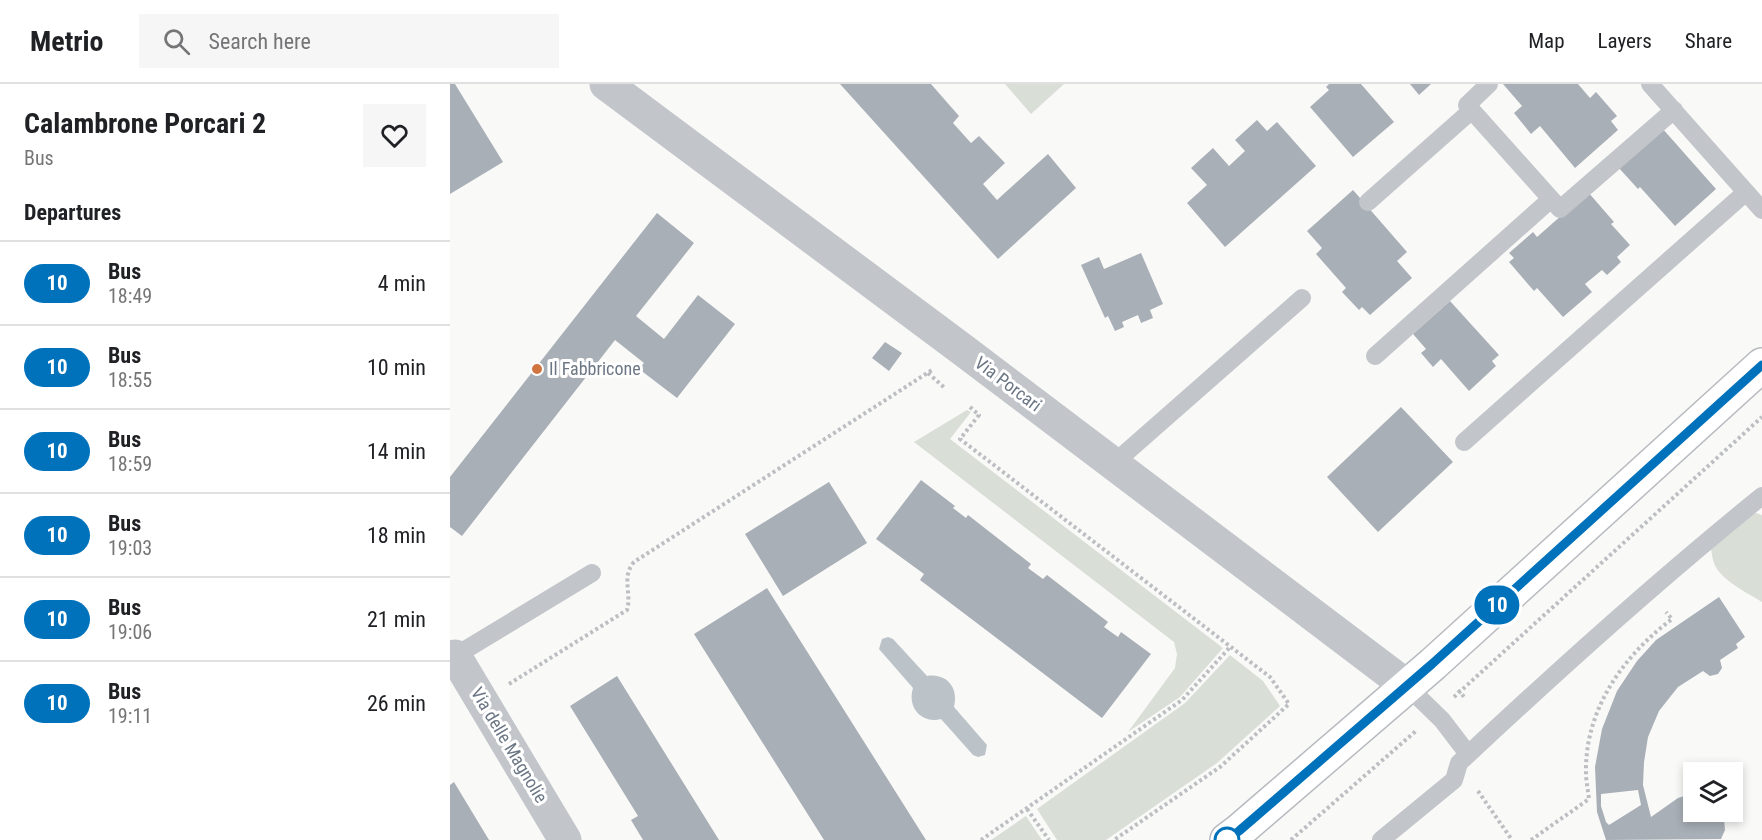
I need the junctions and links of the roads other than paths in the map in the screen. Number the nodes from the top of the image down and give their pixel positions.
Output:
1 (606, 84) edge
2 (1489, 84) edge
3 (1650, 84) edge
4 (1472, 110) junction
5 (1674, 110) junction
6 (1746, 192) junction
7 (1551, 199) junction
8 (1368, 202) dead end
9 (1762, 210) edge
10 (1302, 297) dead end
11 (1375, 356) dead end
12 (1762, 365) edge
13 (1464, 442) dead end
14 (1113, 464) junction
15 (1762, 496) edge
16 (592, 573) dead end
17 (452, 654) edge
18 (1407, 686) junction
19 (1463, 758) junction
20 (1237, 837) edge
21 (565, 840) edge
22 (1381, 840) edge

1 - 14 street, Via Porcari
2 - 4 lane
3 - 5 lane
4 - 7 lane
4 - 8 lane
5 - 6 lane
5 - 7 lane
6 - 9 lane
6 - 13 lane
7 - 11 lane
10 - 14 lane
12 - 18 main road
14 - 18 street, Via Porcari
15 - 19 lane
16 - 17 lane
17 - 21 street, Via delle Magnolie
18 - 19 lane
18 - 20 main road
19 - 22 lane

